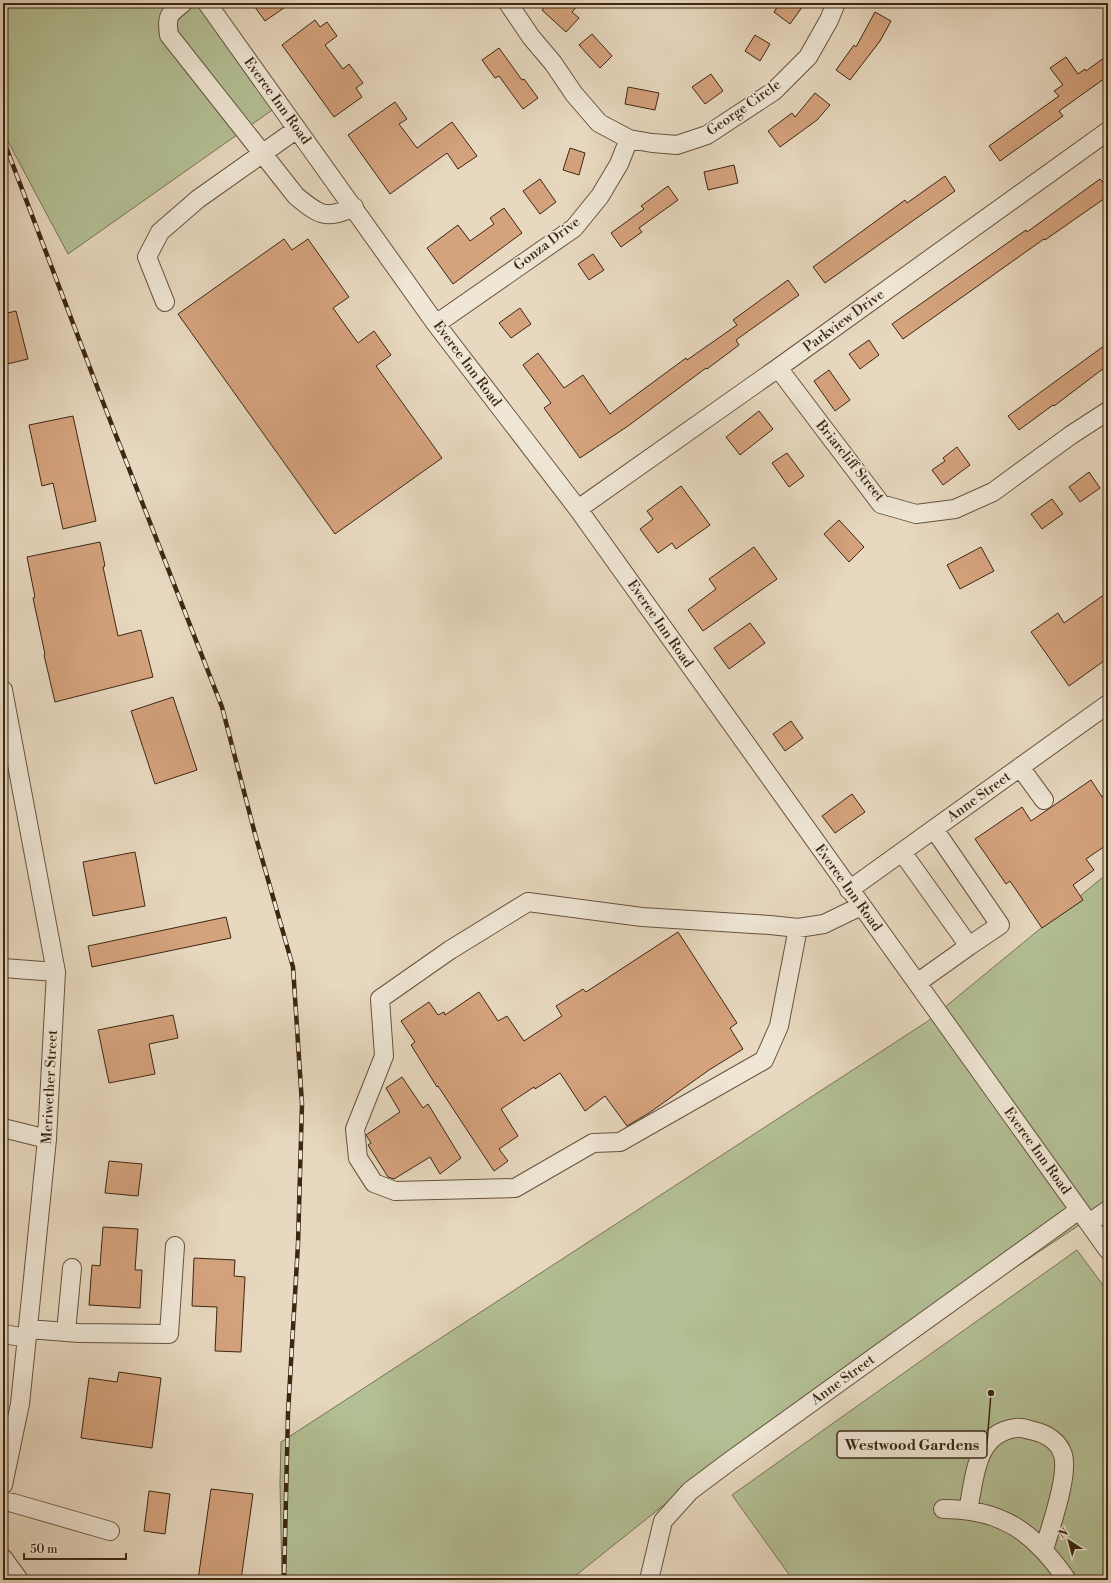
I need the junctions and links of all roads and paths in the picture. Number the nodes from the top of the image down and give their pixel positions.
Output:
1 (183, 3) edge
2 (207, 3) edge
3 (508, 3) edge
4 (836, 3) edge
5 (297, 129) junction
6 (1108, 131) edge
7 (629, 139) junction
8 (262, 153) junction
9 (354, 208) junction
10 (165, 302) dead end
11 (436, 324) junction
12 (778, 368) junction
13 (1108, 411) edge
14 (578, 509) junction
15 (3, 690) edge
16 (1108, 704) edge
17 (1020, 767) junction
18 (1044, 800) dead end
19 (934, 829) junction
20 (902, 852) junction
21 (850, 890) junction
22 (861, 906) junction
23 (798, 928) junction
24 (969, 946) junction
25 (3, 968) edge
26 (56, 972) junction
27 (917, 983) junction
28 (3, 1128) edge
29 (47, 1139) junction
30 (1108, 1210) edge
31 (1084, 1216) junction
32 (176, 1246) dead end
33 (1108, 1250) edge
34 (72, 1268) dead end
35 (66, 1332) junction
36 (3, 1334) edge
37 (27, 1334) junction
38 (3, 1485) edge
39 (3, 1501) edge
40 (943, 1509) dead end
41 (968, 1510) junction
42 (110, 1531) dead end
43 (1044, 1550) junction
44 (3, 1558) edge
45 (19, 1580) edge
46 (649, 1580) edge
47 (1067, 1580) edge

1 - 8 street
2 - 5 street, Everee Inn Road
3 - 7 street, George Circle
4 - 7 street, George Circle
5 - 8 street
5 - 9 street, Everee Inn Road
6 - 12 street, Parkview Drive
7 - 11 street, Gonza Drive
8 - 9 street
8 - 10 street
9 - 11 street, Everee Inn Road
11 - 14 street, Everee Inn Road
12 - 13 street, Briarcliff Street
12 - 14 street, Parkview Drive
14 - 21 street, Everee Inn Road
15 - 26 street, Meriwether Street
16 - 17 street, Anne Street
17 - 18 street
17 - 19 street, Anne Street
19 - 20 street, Anne Street
19 - 24 street
20 - 21 street, Anne Street
20 - 24 street
21 - 22 street, Everee Inn Road
22 - 23 street
22 - 27 street, Everee Inn Road
23 - 23 street
24 - 27 street
25 - 26 street
26 - 29 street, Meriwether Street
27 - 31 street, Everee Inn Road
28 - 29 street
29 - 37 street, Meriwether Street
30 - 31 street, Anne Street
31 - 33 street, Everee Inn Road
31 - 46 street, Anne Street
32 - 35 street
34 - 35 street
35 - 37 street
36 - 37 street
37 - 38 street, Meriwether Street
39 - 42 street
40 - 41 street
41 - 43 street
41 - 43 street
43 - 47 street
44 - 45 street

